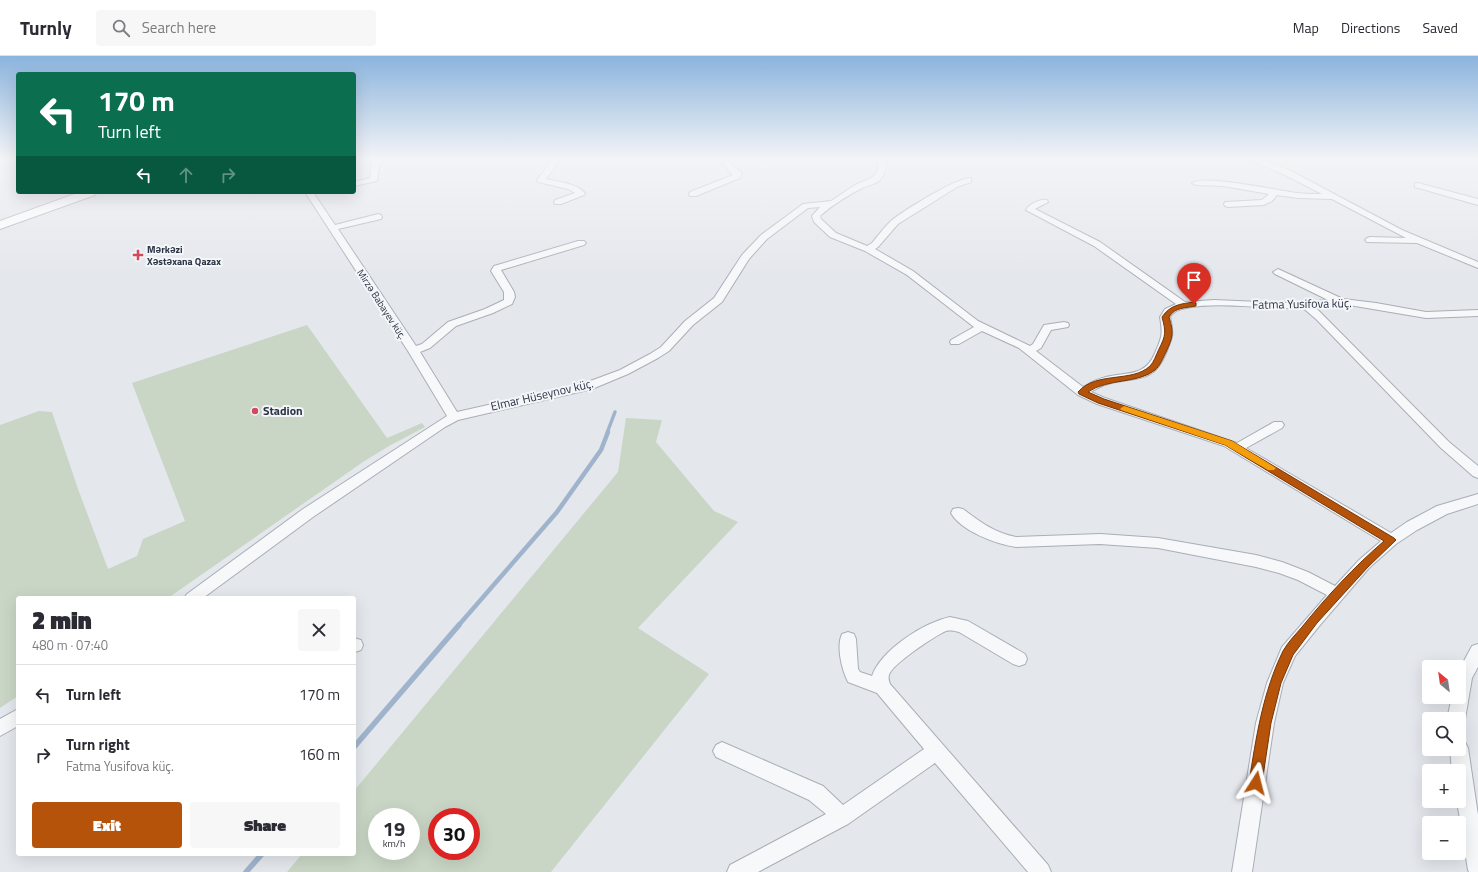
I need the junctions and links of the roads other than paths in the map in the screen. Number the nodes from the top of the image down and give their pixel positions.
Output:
1 (65, 198) edge
2 (74, 198) edge
3 (313, 198) edge
4 (568, 198) edge
5 (841, 198) edge
6 (933, 198) edge
7 (1270, 198) edge
8 (1336, 198) edge
9 (1466, 198) edge
10 (558, 202) dead end
11 (1044, 202) dead end
12 (1478, 202) edge
13 (828, 204) junction
14 (1228, 204) dead end
15 (378, 216) dead end
16 (0, 221) edge
17 (0, 225) edge
18 (333, 228) junction
19 (1370, 240) dead end
20 (1417, 241) junction
21 (581, 243) dead end
22 (868, 249) junction
23 (1457, 257) junction
24 (1478, 259) edge
25 (1478, 265) edge
26 (1278, 272) dead end
27 (1340, 302) junction
28 (1183, 305) junction
29 (1307, 306) junction
30 (1478, 313) edge
31 (1064, 325) dead end
32 (981, 327) junction
33 (955, 342) dead end
34 (1030, 350) junction
35 (414, 351) junction
36 (1082, 392) junction
37 (454, 417) junction
38 (1278, 425) dead end
39 (1238, 448) junction
40 (1478, 473) edge
41 (1478, 499) edge
42 (958, 513) dead end
43 (1391, 540) junction
44 (1338, 594) junction
45 (195, 596) edge
46 (848, 639) dead end
47 (1478, 651) edge
48 (1019, 659) dead end
49 (883, 688) junction
50 (1457, 712) edge
51 (16, 718) edge
52 (0, 728) edge
53 (722, 751) dead end
54 (937, 751) junction
55 (1460, 756) edge
56 (841, 817) junction
57 (1478, 870) edge
58 (737, 872) edge
59 (1042, 872) edge
60 (1242, 872) edge

1 - 16 main road
2 - 17 main road
3 - 18 street, Mirzə Babayev küç.
4 - 10 street
5 - 13 street, Elmar Hüseynov küç.
6 - 22 street
7 - 14 street
8 - 20 street
9 - 12 street
11 - 28 street
13 - 22 street
13 - 37 street, Elmar Hüseynov küç.
15 - 18 street
18 - 35 street, Mirzə Babayev küç.
19 - 20 street
20 - 23 street
21 - 35 street
22 - 32 street
23 - 24 street
23 - 25 street
26 - 27 street
27 - 29 street, Fatma Yusifova küç.
27 - 30 street, Fatma Yusifova küç.
28 - 29 street, Fatma Yusifova küç.
28 - 36 street, Fatma Yusifova küç.
29 - 40 street
31 - 34 street
32 - 33 street
32 - 34 street
34 - 36 street
35 - 37 street, Mirzə Babayev küç.
36 - 39 street
37 - 45 street, Elmar Hüseynov küç.
38 - 39 street
39 - 43 street
41 - 43 street
42 - 44 street
43 - 44 street
44 - 60 street
46 - 49 street
47 - 50 street
48 - 49 street
49 - 54 street
51 - 52 street
53 - 56 street
54 - 56 street
54 - 59 street
55 - 57 street
56 - 58 street

